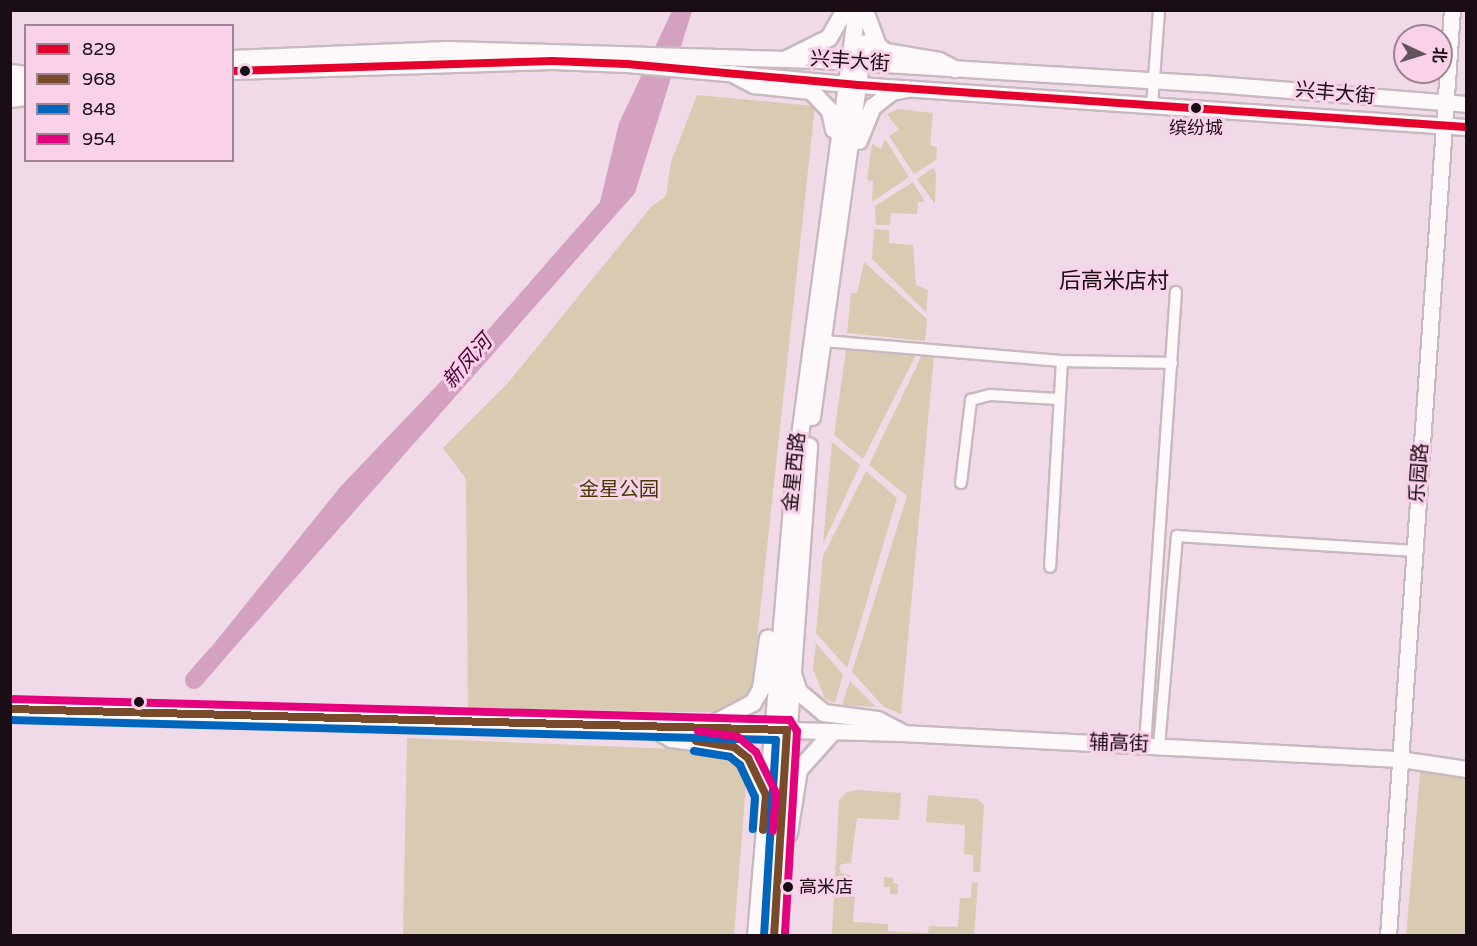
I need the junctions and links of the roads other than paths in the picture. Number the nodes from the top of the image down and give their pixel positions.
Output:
1 (845, 10) edge
2 (1159, 10) edge
3 (1452, 10) edge
4 (864, 12) edge
5 (234, 58) edge
6 (629, 59) junction
7 (787, 59) junction
8 (685, 62) junction
9 (855, 63) junction
10 (955, 69) junction
11 (234, 71) edge
12 (733, 74) junction
13 (1155, 80) junction
14 (852, 85) junction
15 (907, 89) junction
16 (1446, 102) junction
17 (1467, 104) edge
18 (1152, 106) junction
19 (1444, 125) junction
20 (1467, 127) edge
21 (836, 145) junction
22 (842, 199) junction
23 (1176, 292) dead end
24 (823, 341) junction
25 (1062, 362) junction
26 (1172, 363) junction
27 (1058, 399) junction
28 (961, 483) dead end
29 (1414, 551) junction
30 (1050, 567) dead end
31 (782, 604) junction
32 (791, 671) junction
33 (10, 709) edge
34 (648, 726) junction
35 (707, 727) junction
36 (770, 730) junction
37 (787, 730) junction
38 (833, 732) junction
39 (902, 733) junction
40 (1152, 746) junction
41 (1400, 759) junction
42 (1467, 769) edge
43 (766, 795) junction
44 (780, 852) junction
45 (774, 935) edge
46 (756, 936) edge
47 (1388, 936) edge

1 - 7 main road
2 - 13 street
3 - 16 main road, 乐园路
4 - 9 main road, 金星西路
4 - 10 main road
5 - 6 main road, 兴丰大街
6 - 8 main road, 兴丰大街
6 - 11 main road, 兴丰大街
7 - 8 main road, 兴丰大街
7 - 9 main road, 兴丰大街
8 - 12 main road, 兴丰大街
9 - 10 main road, 兴丰大街
9 - 14 main road, 金星西路
10 - 13 main road, 兴丰大街
12 - 14 main road, 兴丰大街
12 - 21 main road
13 - 16 main road, 兴丰大街
13 - 18 street
14 - 15 main road, 兴丰大街
14 - 21 main road, 金星西路
14 - 22 main road, 金星西路
15 - 18 main road, 兴丰大街
15 - 22 main road
16 - 17 main road, 兴丰大街
16 - 19 main road, 乐园路
18 - 19 main road, 兴丰大街
19 - 20 main road, 兴丰大街
19 - 29 main road, 乐园路
21 - 31 main road, 金星西路
22 - 24 main road, 金星西路
23 - 26 street
24 - 25 street
24 - 32 main road, 金星西路
25 - 26 street
25 - 27 street
26 - 40 street
27 - 28 street
27 - 30 street
29 - 40 street
29 - 41 main road, 乐园路
31 - 35 main road
31 - 36 main road, 金星西路
32 - 37 main road, 金星西路
32 - 39 main road
33 - 34 main road, 辅高街
34 - 35 main road, 辅高街
34 - 43 main road
35 - 36 main road, 辅高街
36 - 37 main road, 辅高街
36 - 43 main road, 金星西路
37 - 38 main road, 辅高街
37 - 44 main road, 金星西路
38 - 39 main road, 辅高街
38 - 44 main road
39 - 40 main road, 辅高街
40 - 41 main road, 辅高街
41 - 42 main road, 辅高街
41 - 47 main road, 乐园路
43 - 46 main road, 金星西路
44 - 45 main road, 金星西路

